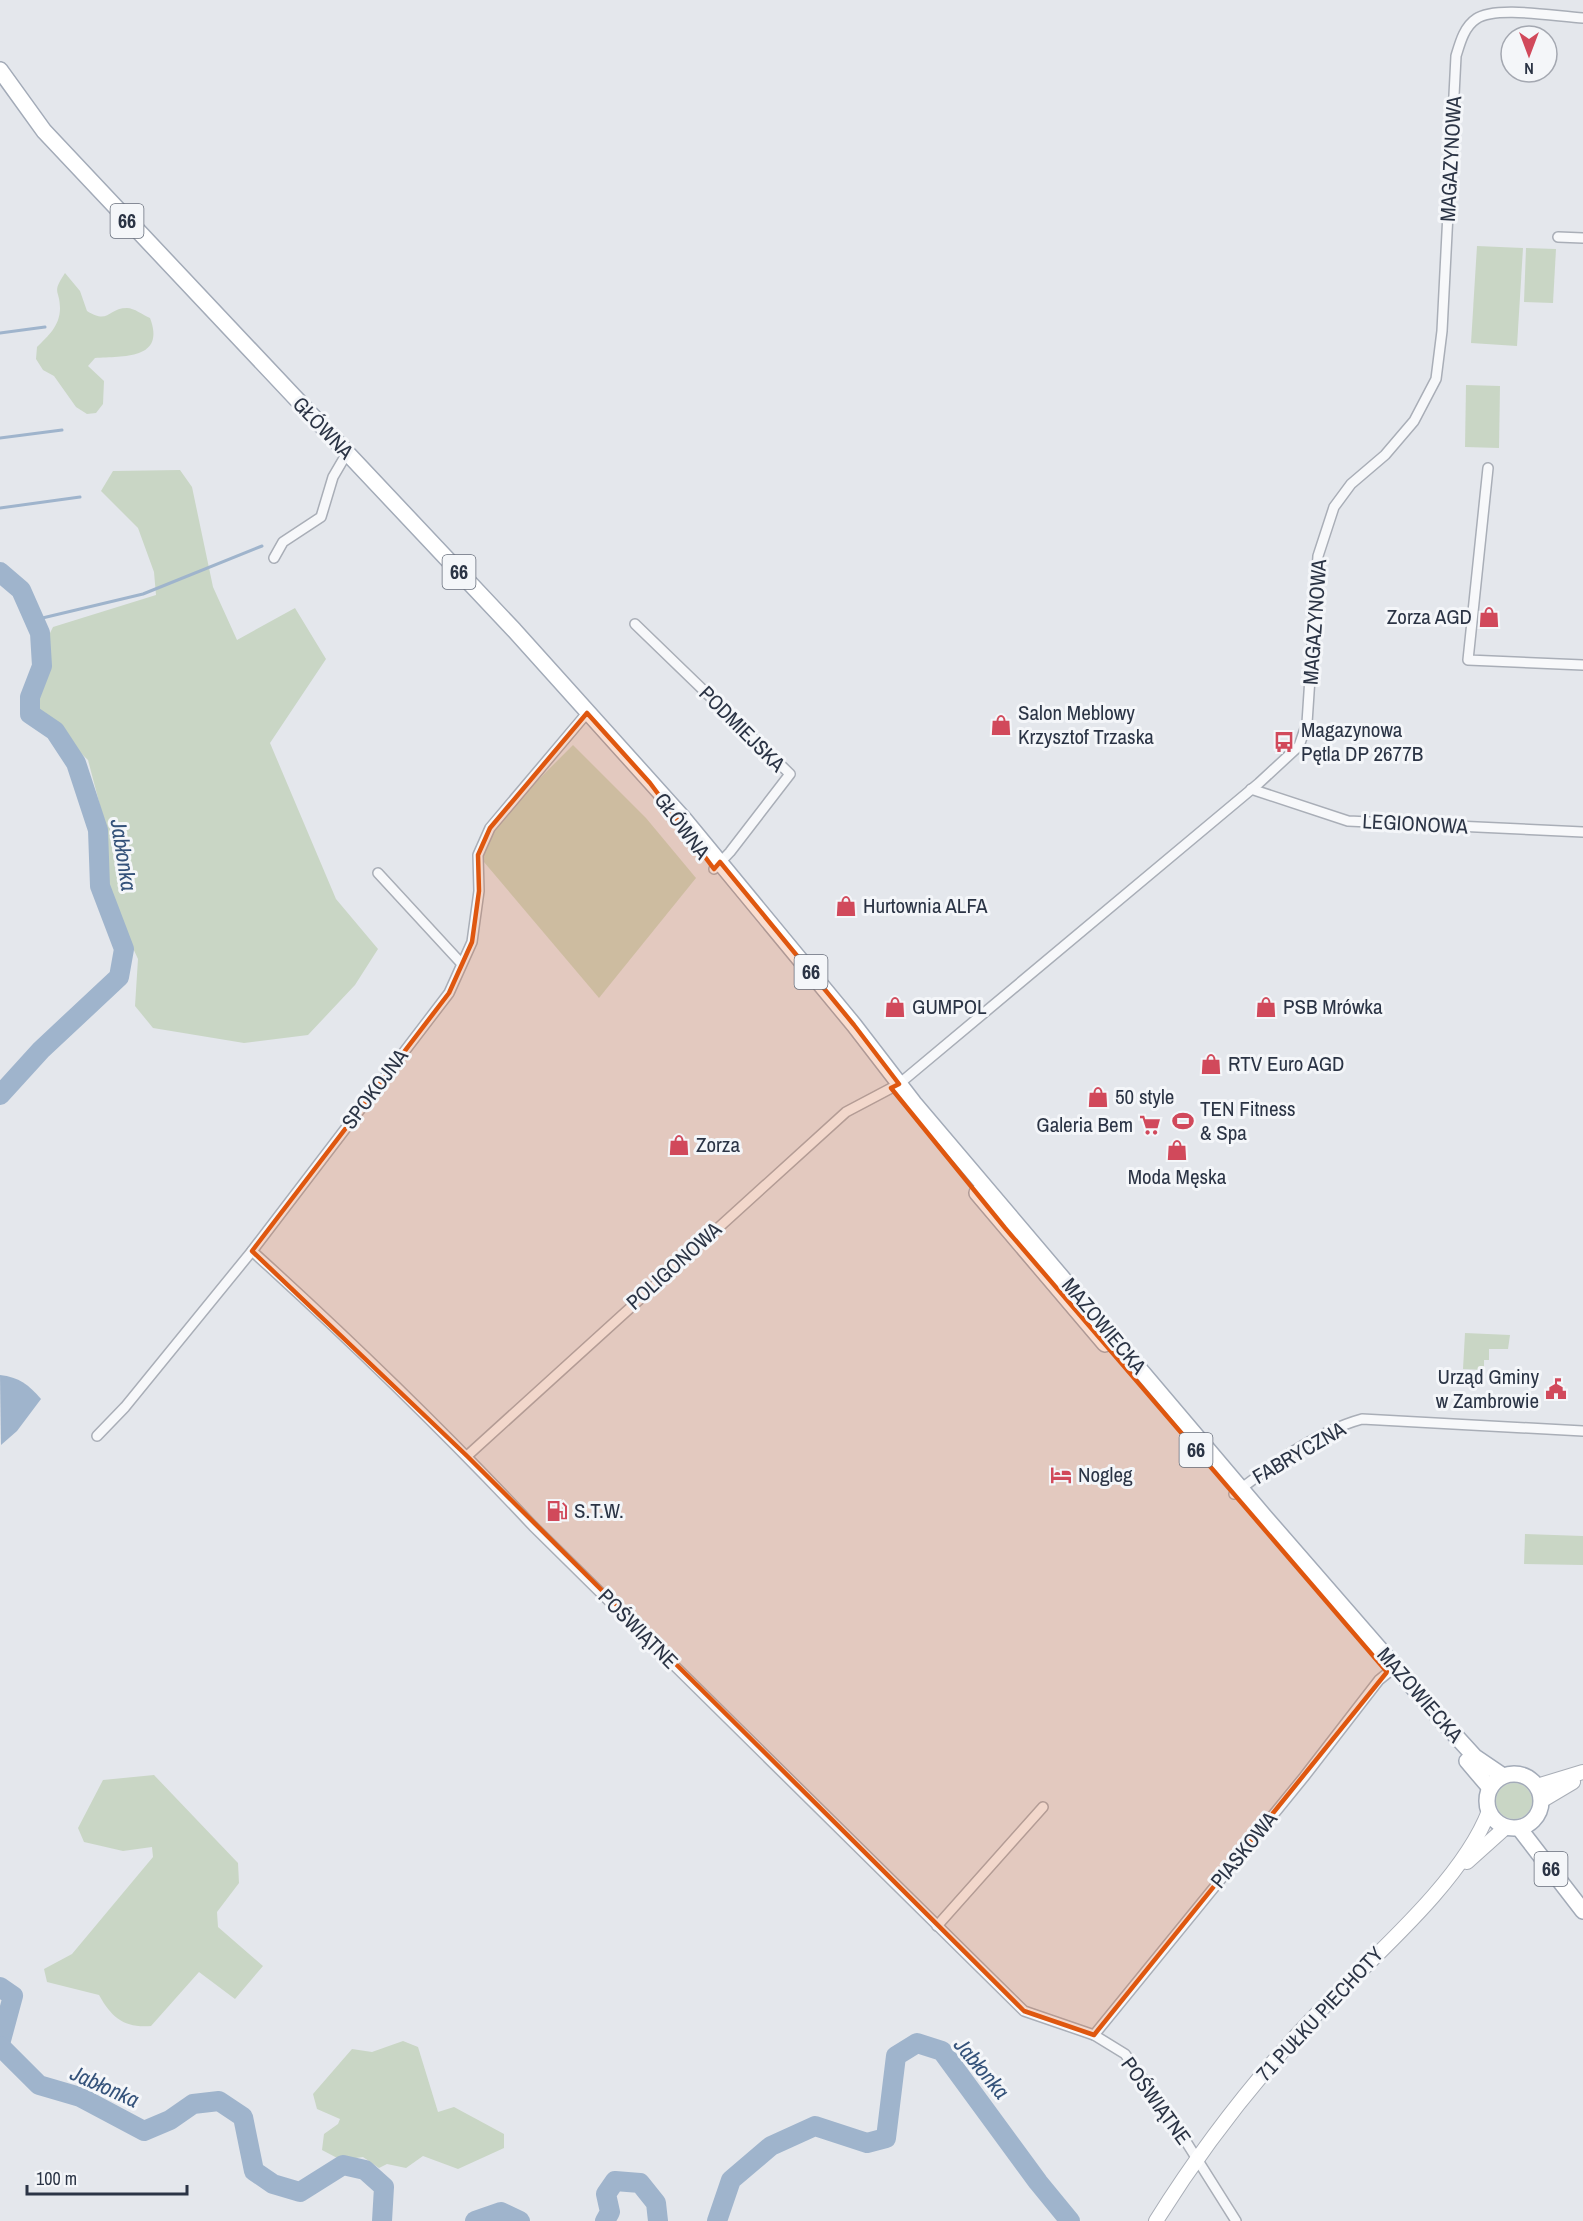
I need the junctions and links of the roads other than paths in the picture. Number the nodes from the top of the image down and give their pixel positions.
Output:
1 (1583, 18) edge
2 (0, 70) edge
3 (1558, 237) dead end
4 (1583, 238) edge
5 (347, 453) junction
6 (1488, 468) dead end
7 (274, 558) dead end
8 (635, 624) dead end
9 (1583, 665) edge
10 (587, 712) junction
11 (1251, 789) junction
12 (1583, 832) edge
13 (717, 865) junction
14 (378, 873) dead end
15 (461, 963) junction
16 (895, 1086) junction
17 (252, 1251) junction
18 (1583, 1431) edge
19 (97, 1436) dead end
20 (467, 1456) junction
21 (1238, 1491) junction
22 (1391, 1669) junction
23 (1583, 1772) edge
24 (1503, 1776) junction
25 (1583, 1778) edge
26 (1490, 1788) junction
27 (1539, 1793) junction
28 (1043, 1807) dead end
29 (1489, 1811) junction
30 (1535, 1818) junction
31 (1513, 1827) junction
32 (1434, 1895) junction
33 (1583, 1898) edge
34 (1583, 1911) edge
35 (937, 1926) junction
36 (1094, 2035) junction
37 (1196, 2157) junction
38 (1156, 2221) edge
39 (1236, 2221) edge

1 - 11 street, MAGAZYNOWA
2 - 5 main road, GŁÓWNA / 66
3 - 4 street
5 - 7 street
5 - 10 main road, GŁÓWNA / 66
6 - 9 street
8 - 13 street, PODMIEJSKA
10 - 13 main road, GŁÓWNA / 66
10 - 15 street, SPOKOJNA
11 - 12 street, LEGIONOWA
11 - 16 street, MAGAZYNOWA
13 - 16 main road, MAZOWIECKA / 66
14 - 15 street
15 - 17 street, SPOKOJNA
16 - 20 street, POLIGONOWA
16 - 21 main road, MAZOWIECKA / 66
17 - 19 street, SPOKOJNA
17 - 20 street, POŚWIĄTNE
18 - 21 street, FABRYCZNA
20 - 35 street, POŚWIĄTNE
21 - 22 main road, MAZOWIECKA / 66
22 - 24 main road, MAZOWIECKA / 66
22 - 26 main road, MAZOWIECKA / 66
22 - 36 street, PIASKOWA
23 - 27 street
24 - 26 main road
24 - 27 main road
25 - 27 street
26 - 29 main road
27 - 30 main road
28 - 35 street
29 - 31 main road
29 - 32 street, 71 PUŁKU PIECHOTY
30 - 31 main road
30 - 33 main road, 66
31 - 32 street
31 - 34 main road, 66
32 - 37 street, 71 PUŁKU PIECHOTY
35 - 36 street, POŚWIĄTNE
36 - 37 street, POŚWIĄTNE
37 - 38 street, 71 PUŁKU PIECHOTY
37 - 39 street, POŚWIĄTNE

